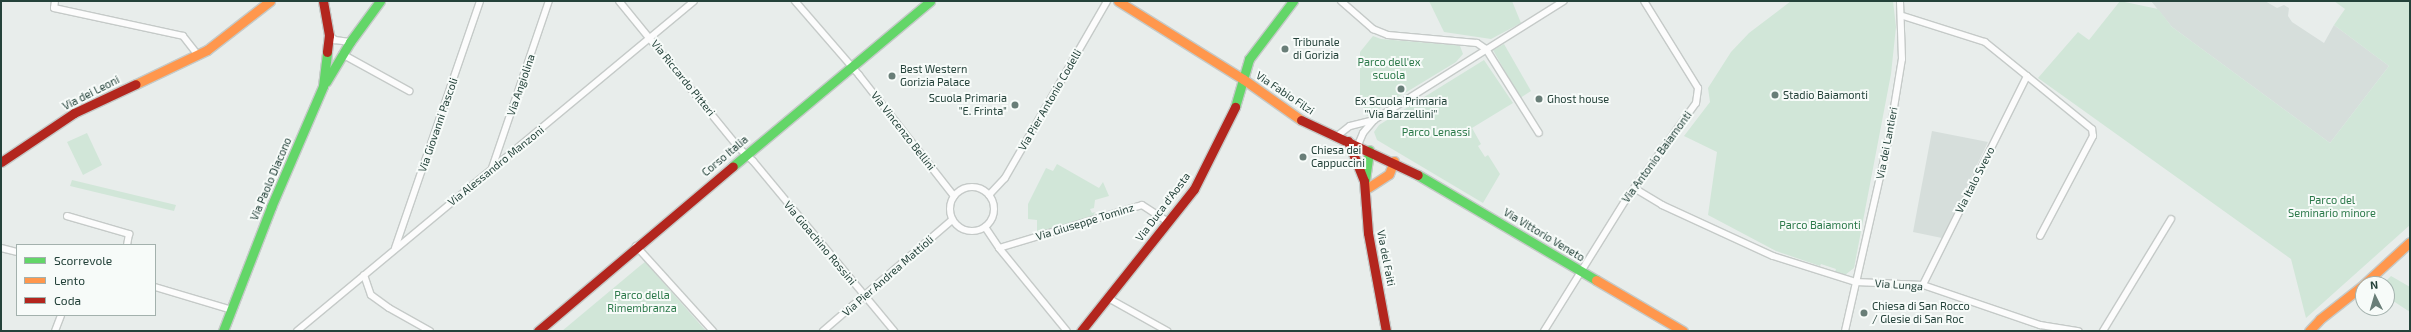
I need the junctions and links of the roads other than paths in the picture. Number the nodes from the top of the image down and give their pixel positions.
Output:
1 (55, 1) edge
2 (270, 1) edge
3 (323, 1) edge
4 (380, 1) edge
5 (480, 1) edge
6 (549, 1) edge
7 (619, 1) edge
8 (694, 1) edge
9 (795, 1) edge
10 (930, 1) edge
11 (1107, 1) edge
12 (1118, 1) edge
13 (1292, 1) edge
14 (1341, 1) edge
15 (1564, 1) edge
16 (1644, 1) edge
17 (1900, 1) edge
18 (1903, 16) junction
19 (329, 35) junction
20 (651, 38) junction
21 (350, 42) junction
22 (1486, 49) junction
23 (197, 54) junction
24 (342, 54) junction
25 (852, 67) junction
26 (2027, 76) junction
27 (1243, 79) junction
28 (323, 86) junction
29 (409, 91) dead end
30 (1374, 120) junction
31 (1539, 133) dead end
32 (1337, 136) junction
33 (1348, 141) junction
34 (1358, 145) junction
35 (1369, 150) junction
36 (746, 155) junction
37 (1394, 161) junction
38 (1, 162) edge
39 (492, 168) junction
40 (1365, 185) junction
41 (1634, 188) junction
42 (989, 195) junction
43 (954, 196) junction
44 (68, 216) dead end
45 (2171, 219) dead end
46 (952, 220) junction
47 (1168, 222) junction
48 (985, 227) junction
49 (2040, 236) dead end
50 (2410, 242) edge
51 (127, 244) edge
52 (636, 246) junction
53 (1, 248) edge
54 (999, 248) junction
55 (394, 249) junction
56 (16, 252) edge
57 (1582, 272) junction
58 (364, 275) junction
59 (2372, 276) edge
60 (1856, 282) junction
61 (1923, 284) junction
62 (156, 287) edge
63 (2355, 291) edge
64 (865, 297) junction
65 (1108, 298) junction
66 (232, 310) junction
67 (61, 316) edge
68 (543, 329) edge
69 (55, 331) edge
70 (223, 331) edge
71 (297, 331) edge
72 (430, 331) edge
73 (714, 331) edge
74 (823, 331) edge
75 (894, 331) edge
76 (1067, 331) edge
77 (1081, 331) edge
78 (1167, 331) edge
79 (1386, 331) edge
80 (1544, 331) edge
81 (1683, 331) edge
82 (1845, 331) edge
83 (2079, 331) edge
84 (2103, 331) edge
85 (2309, 331) edge

1 - 23 street
2 - 23 main road, Via dei Leoni
3 - 19 main road, Via Paolo Diacono
4 - 21 main road
5 - 55 street, Via Giovanni Pascoli
6 - 39 street, Via Angiolina
7 - 20 street, Via Riccardo Pitteri
8 - 20 street, Via Alessandro Manzoni
9 - 25 street, Via Vincenzo Bellini
10 - 25 main road, Corso Italia
11 - 42 street, Via Pier Antonio Codelli
12 - 27 main road, Via Fabio Filzi
13 - 27 main road, Via Duca d'Aosta
14 - 22 street
15 - 22 street
16 - 41 street, Via Antonio Baiamonti
17 - 18 street, Via dei Lantieri
18 - 26 street
18 - 60 street, Via dei Lantieri
19 - 21 street
19 - 28 main road, Via Paolo Diacono
20 - 36 street, Via Riccardo Pitteri
20 - 39 street, Via Alessandro Manzoni
21 - 24 main road
22 - 30 street
22 - 31 street
23 - 38 main road, Via dei Leoni
24 - 28 main road
24 - 29 street
25 - 36 main road, Corso Italia
25 - 43 street, Via Vincenzo Bellini
26 - 49 street
26 - 61 street, Via Italo Svevo
27 - 32 main road, Via Fabio Filzi
27 - 47 main road, Via Duca d'Aosta
28 - 66 main road, Via Paolo Diacono
30 - 32 street
30 - 34 street
32 - 33 main road, Via Fabio Filzi
33 - 34 main road, Via Fabio Filzi
33 - 40 main road
34 - 35 main road, Via Fabio Filzi
35 - 37 main road, Via Vittorio Veneto
35 - 40 main road
36 - 52 main road, Corso Italia
36 - 64 street, Via Gioachino Rossini
37 - 40 main road
37 - 57 main road, Via Vittorio Veneto
39 - 55 street, Via Alessandro Manzoni
40 - 79 main road, Via del Faiti
41 - 57 street, Via Antonio Baiamonti
41 - 60 street, Via Lunga
42 - 43 street
42 - 48 street
43 - 46 street
44 - 51 street
45 - 84 street
46 - 48 street
46 - 64 street, Via Pier Andrea Mattioli
47 - 54 street, Via Giuseppe Tominz
47 - 65 main road, Via Duca d'Aosta
48 - 54 street
50 - 59 main road
52 - 68 main road, Corso Italia
52 - 73 street
53 - 56 street
54 - 76 street
55 - 58 street, Via Alessandro Manzoni
57 - 80 street, Via Antonio Baiamonti
57 - 81 main road, Via Vittorio Veneto
58 - 71 street, Via Alessandro Manzoni
58 - 72 street
60 - 61 street, Via Lunga
60 - 82 street, Via dei Lantieri
61 - 83 street, Via Lunga
62 - 66 street
63 - 85 main road
64 - 74 street, Via Pier Andrea Mattioli
64 - 75 street, Via Gioachino Rossini
65 - 77 main road, Via Duca d'Aosta
65 - 78 street
66 - 70 main road, Via Paolo Diacono
67 - 69 street

